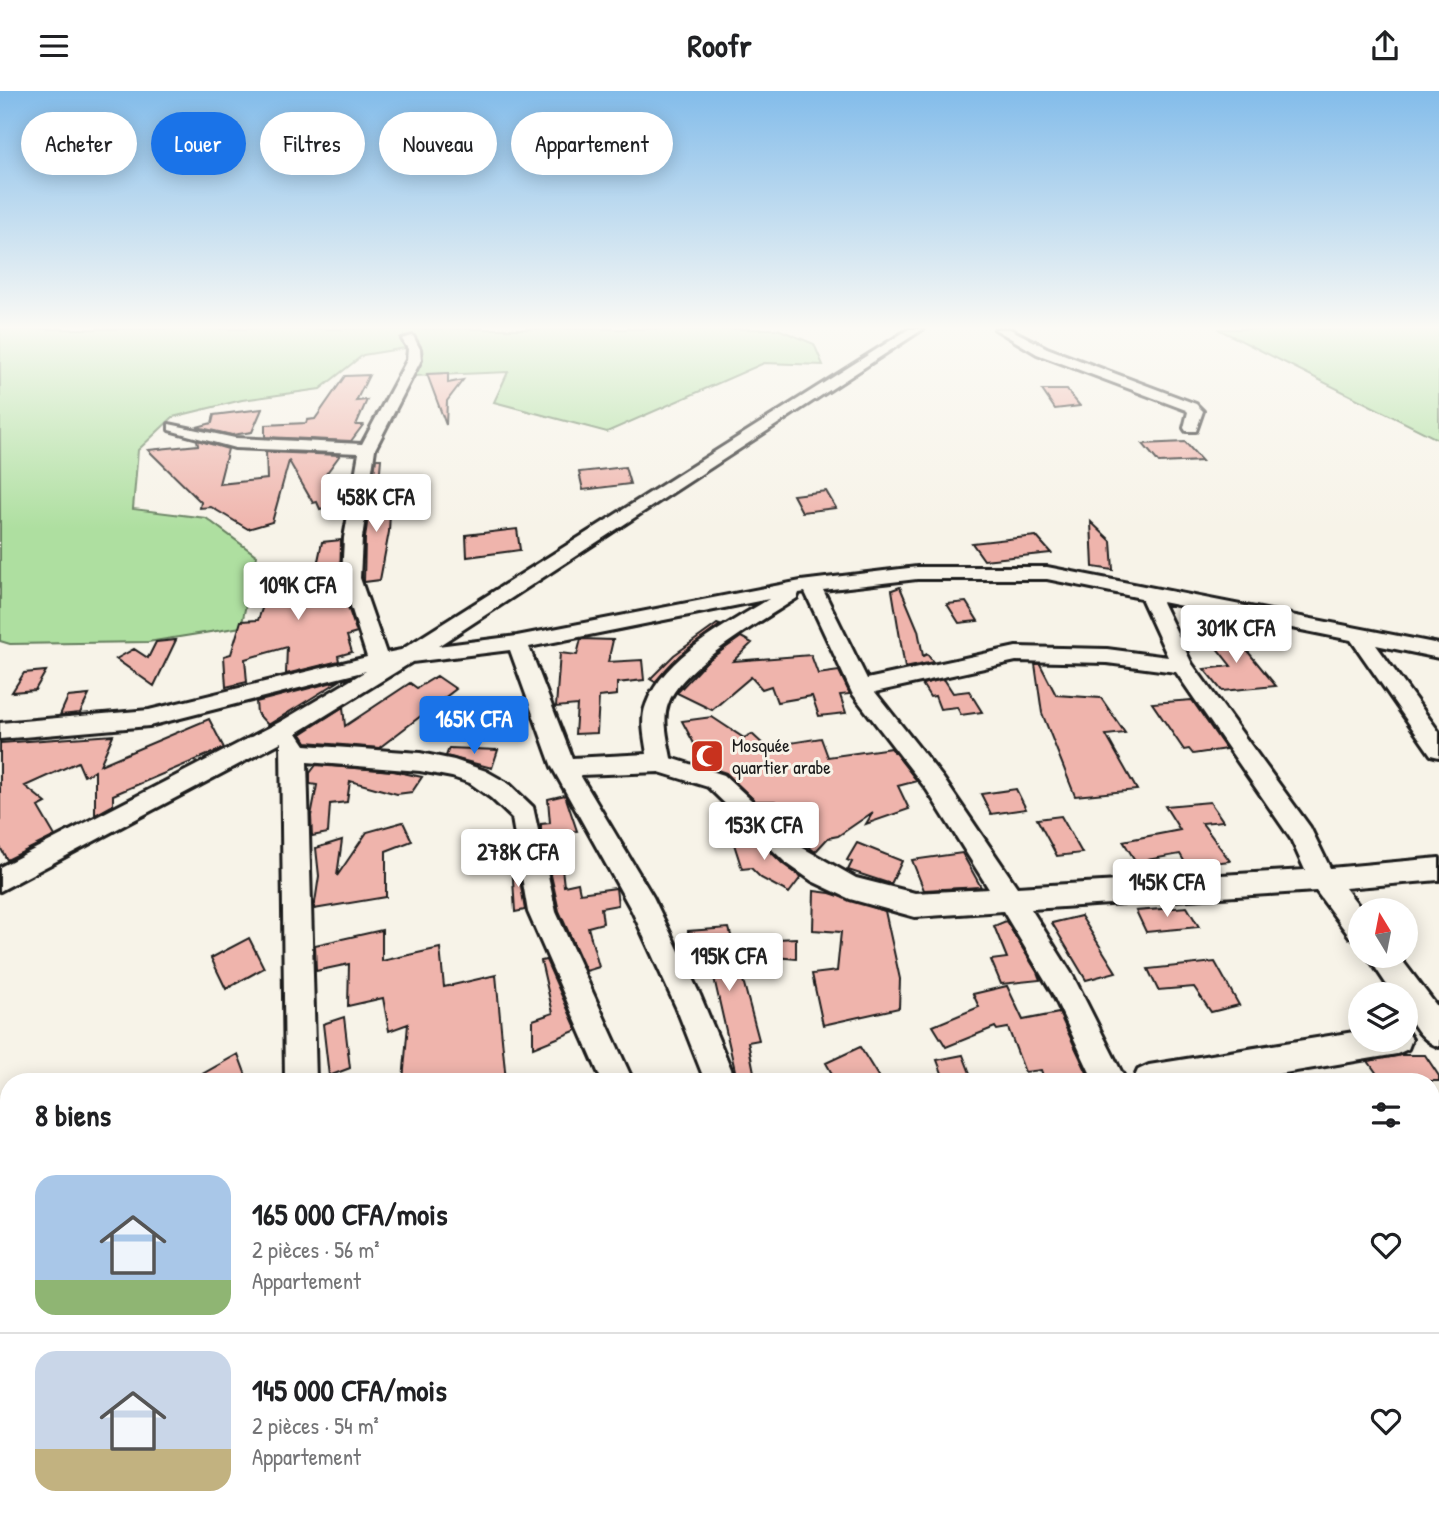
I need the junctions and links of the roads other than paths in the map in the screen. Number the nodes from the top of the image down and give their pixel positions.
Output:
1 (397, 396) edge
2 (812, 396) edge
3 (1161, 396) edge
4 (174, 427) dead end
5 (1191, 428) dead end
6 (367, 449) junction
7 (807, 586) junction
8 (1149, 594) junction
9 (1358, 635) junction
10 (517, 643) junction
11 (1439, 650) edge
12 (407, 656) junction
13 (380, 664) junction
14 (1183, 666) junction
15 (860, 688) junction
16 (0, 731) edge
17 (292, 741) junction
18 (1439, 749) edge
19 (660, 763) junction
20 (564, 767) junction
21 (1439, 869) edge
22 (0, 880) edge
23 (1323, 880) junction
24 (1011, 901) junction
25 (1348, 912) edge
26 (1391, 968) edge
27 (1439, 1033) edge
28 (1418, 1036) edge
29 (1348, 1047) edge
30 (301, 1073) edge
31 (614, 1073) edge
32 (717, 1073) edge
33 (1106, 1073) edge
34 (1196, 1073) edge

1 - 6 street
2 - 12 street
3 - 5 street
4 - 6 street
6 - 13 street
7 - 8 street
7 - 10 street
7 - 15 street
7 - 19 street
8 - 9 street
8 - 14 street
9 - 11 street
9 - 18 street
10 - 12 street
10 - 20 street
12 - 13 street
12 - 17 street
13 - 16 street
14 - 15 street
14 - 23 street
15 - 24 street
17 - 22 street
17 - 30 street
17 - 31 street
19 - 20 street
19 - 24 street
20 - 32 street
21 - 23 street
23 - 24 street
23 - 25 street
24 - 33 street
26 - 27 street
27 - 28 street
29 - 34 street

